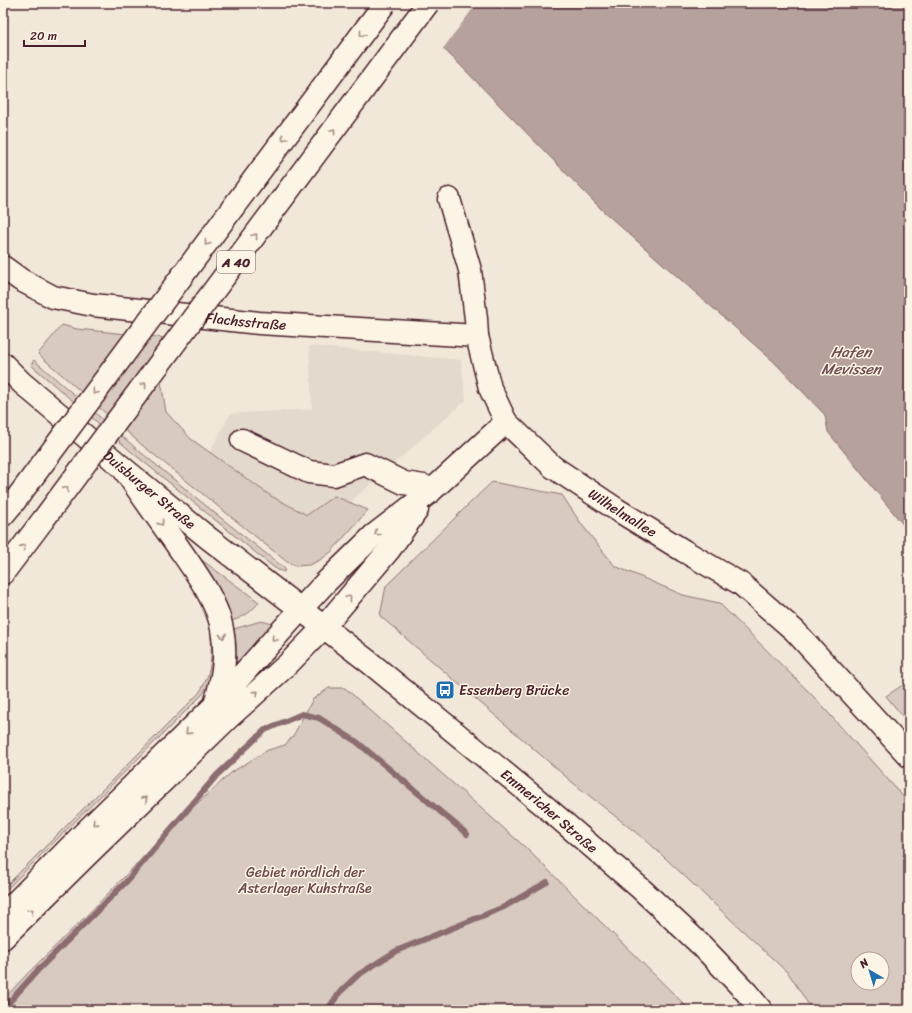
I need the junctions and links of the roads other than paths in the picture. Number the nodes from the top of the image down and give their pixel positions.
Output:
1 (385, 3) edge
2 (428, 3) edge
3 (449, 200) dead end
4 (3, 267) edge
5 (477, 336) junction
6 (3, 364) edge
7 (506, 422) junction
8 (242, 440) dead end
9 (123, 468) junction
10 (430, 492) junction
11 (8, 509) edge
12 (3, 573) edge
13 (300, 610) junction
14 (323, 628) junction
15 (216, 704) junction
16 (909, 756) edge
17 (3, 915) edge
18 (3, 938) edge
19 (761, 1010) edge

1 -> 11 main road, A 40, bridge
12 -> 2 main road, A 40, bridge
3 - 5 main road, Wilhelmallee
4 - 5 main road, Flachsstraße
5 - 7 main road, Wilhelmallee
6 - 9 main road, Duisburger Straße
7 - 10 main road
7 - 16 main road, Wilhelmallee
8 - 10 main road
9 - 13 main road, Duisburger Straße
9 -> 15 main road
10 -> 13 main road
14 -> 10 main road
13 - 14 main road, Duisburger Straße
13 -> 15 main road
18 -> 14 main road
14 - 19 main road, Emmericher Straße
15 -> 17 main road

